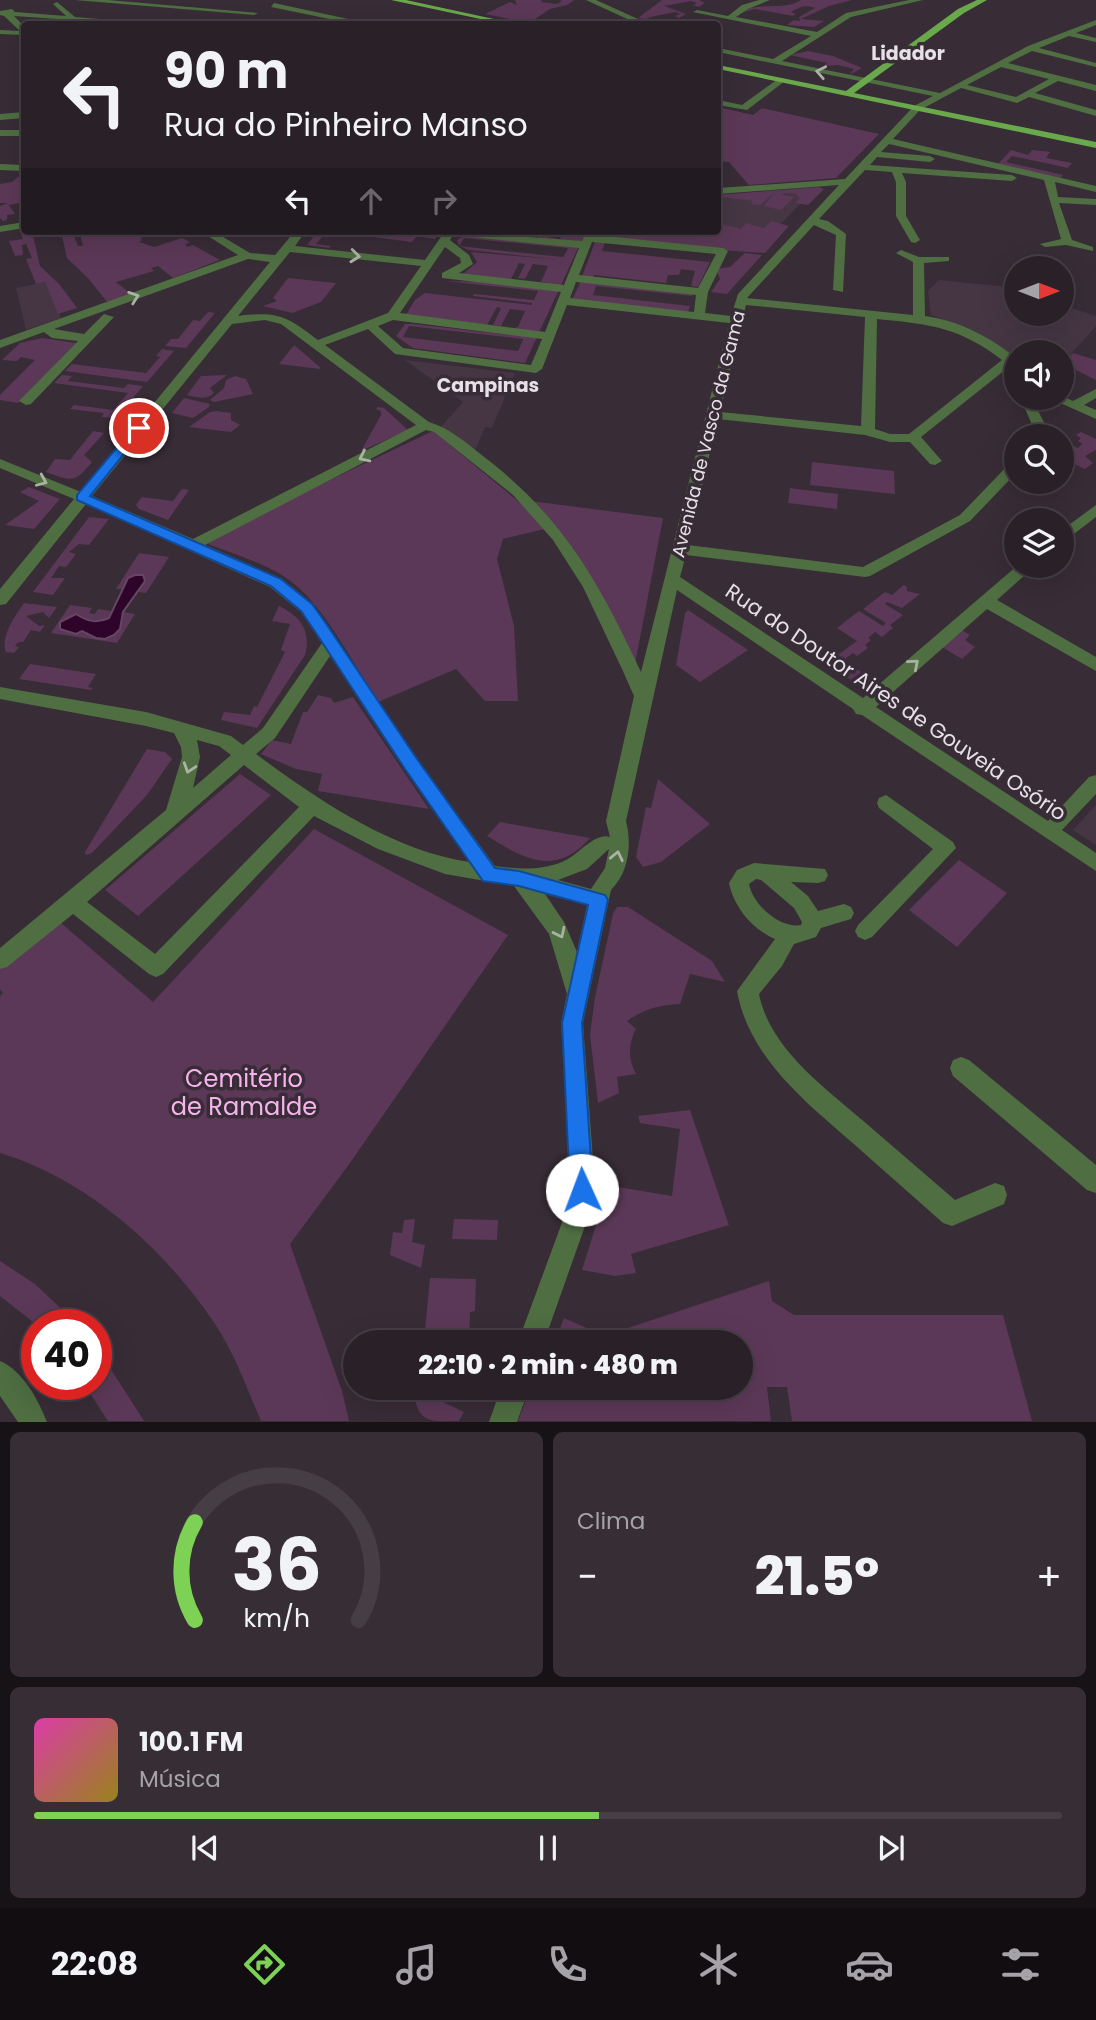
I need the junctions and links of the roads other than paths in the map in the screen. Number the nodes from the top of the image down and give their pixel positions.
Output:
1 (67, 0) edge
2 (79, 0) edge
3 (287, 0) edge
4 (395, 0) edge
5 (590, 0) edge
6 (766, 0) edge
7 (919, 0) edge
8 (983, 0) edge
9 (1, 3) edge
10 (57, 4) junction
11 (274, 5) junction
12 (709, 5) dead end
13 (18, 7) junction
14 (697, 12) junction
15 (4, 13) edge
16 (254, 13) junction
17 (318, 15) junction
18 (284, 18) dead end
19 (730, 18) junction
20 (73, 19) junction
21 (69, 21) edge
22 (107, 21) edge
23 (231, 21) dead end
24 (347, 21) edge
25 (498, 21) edge
26 (635, 21) edge
27 (683, 21) edge
28 (1096, 22) edge
29 (0, 24) edge
30 (21, 28) edge
31 (0, 32) edge
32 (1068, 33) junction
33 (818, 35) junction
34 (1096, 40) edge
35 (1031, 48) junction
36 (721, 51) edge
37 (1093, 53) dead end
38 (1079, 60) junction
39 (774, 62) junction
40 (1002, 63) junction
41 (1096, 65) edge
42 (721, 68) edge
43 (1096, 76) edge
44 (1058, 77) junction
45 (781, 81) junction
46 (866, 81) junction
47 (1082, 83) junction
48 (958, 85) junction
49 (1096, 87) edge
50 (847, 94) junction
51 (1028, 94) junction
52 (939, 95) junction
53 (721, 104) edge
54 (917, 108) junction
55 (1096, 113) edge
56 (21, 115) edge
57 (0, 117) edge
58 (21, 132) edge
59 (0, 133) edge
60 (888, 141) junction
61 (1096, 145) edge
62 (874, 154) junction
63 (0, 167) edge
64 (862, 167) junction
65 (21, 168) edge
66 (896, 171) junction
67 (966, 175) junction
68 (1050, 181) junction
69 (847, 182) junction
70 (1096, 189) edge
71 (721, 191) edge
72 (1053, 200) junction
73 (1096, 202) edge
74 (813, 221) junction
75 (21, 226) edge
76 (0, 229) edge
77 (212, 235) edge
78 (298, 235) edge
79 (448, 235) edge
80 (534, 235) edge
81 (588, 238) edge
82 (915, 240) dead end
83 (1067, 242) junction
84 (1045, 244) dead end
85 (287, 248) junction
86 (1089, 249) dead end
87 (901, 253) dead end
88 (247, 256) junction
89 (944, 258) dead end
90 (278, 259) junction
91 (918, 261) junction
92 (429, 264) junction
93 (446, 275) junction
94 (571, 283) junction
95 (415, 285) junction
96 (839, 290) dead end
97 (702, 292) junction
98 (243, 301) junction
99 (741, 301) junction
100 (564, 302) junction
101 (870, 314) junction
102 (265, 316) junction
103 (392, 316) junction
104 (699, 316) junction
105 (108, 317) dead end
106 (919, 319) junction
107 (737, 320) junction
108 (227, 321) junction
109 (374, 325) junction
110 (47, 328) junction
111 (549, 336) junction
112 (87, 338) junction
113 (0, 344) edge
114 (318, 344) junction
115 (1004, 355) edge
116 (1004, 370) edge
117 (1096, 393) edge
118 (26, 401) dead end
119 (1074, 405) joint
120 (1096, 415) edge
121 (712, 418) junction
122 (424, 425) junction
123 (868, 431) junction
124 (913, 437) junction
125 (935, 461) dead end
126 (0, 463) edge
127 (1004, 478) edge
128 (82, 498) junction
129 (1096, 510) edge
130 (1074, 528) edge
131 (194, 545) junction
132 (680, 549) junction
133 (1013, 578) edge
134 (672, 579) junction
135 (0, 600) edge
136 (986, 601) junction
137 (331, 642) junction
138 (1096, 665) edge
139 (0, 693) edge
140 (643, 696) junction
141 (862, 709) junction
142 (180, 727) junction
143 (243, 753) junction
144 (1096, 782) edge
145 (886, 803) dead end
146 (312, 806) junction
147 (175, 812) junction
148 (617, 821) junction
149 (1049, 832) junction
150 (603, 843) junction
151 (1096, 863) edge
152 (767, 873) junction
153 (490, 875) junction
154 (818, 875) dead end
155 (519, 878) junction
156 (600, 893) junction
157 (72, 902) junction
158 (844, 914) dead end
159 (813, 921) junction
160 (865, 931) dead end
161 (788, 935) junction
162 (0, 960) edge
163 (576, 1000) junction
164 (961, 1068) dead end
165 (1096, 1181) edge
166 (995, 1195) dead end
167 (535, 1330) edge
168 (0, 1375) edge
169 (511, 1400) edge
170 (33, 1422) edge
171 (503, 1422) edge

1 - 10 street
2 - 16 street
3 - 11 street
4 - 25 main road
5 - 26 street
6 - 19 street
7 - 33 street
8 - 46 main road
9 - 13 street
10 - 13 street
10 - 20 street
11 - 16 street
11 - 17 street
12 - 14 street
13 - 15 street
14 - 19 street
14 - 27 street
15 - 20 street
15 - 30 street
16 - 23 street
17 - 18 street
17 - 24 street
19 - 33 street
20 - 21 street
20 - 22 street
28 - 32 street, Avenida de Vasco da Gama
29 - 30 street
30 - 31 street
32 - 34 street
32 - 35 street, Avenida de Vasco da Gama
33 - 39 street
35 - 38 street
35 - 40 street, Avenida de Vasco da Gama
36 - 39 street
37 - 38 street
38 - 41 street
46 -> 39 street
40 - 44 street
40 - 48 street, Avenida de Vasco da Gama
42 - 45 main road
43 - 47 street
44 - 47 street
44 - 49 street
44 - 51 street
45 - 50 main road
45 - 53 street
46 - 50 main road
46 - 52 street
47 - 49 street
48 - 51 street
48 - 52 street, Avenida de Vasco da Gama
50 - 54 main road
51 - 55 street
52 - 54 street, Avenida de Vasco da Gama
54 - 60 street, Avenida de Vasco da Gama
54 - 61 main road
56 - 57 street
58 - 59 street
60 - 62 street, Avenida de Vasco da Gama
60 - 68 street
62 - 64 street, Avenida de Vasco da Gama
62 - 67 street
63 - 65 street
64 - 66 street
64 - 69 street, Avenida de Vasco da Gama
66 - 67 street
66 - 82 street
67 - 68 street
68 - 70 street
68 - 72 street
69 - 71 street
69 - 74 street, Avenida de Vasco da Gama
72 - 73 street
72 - 83 street
74 - 96 street
74 - 99 street, Avenida de Vasco da Gama
75 - 76 street
77 - 88 street
78 - 85 street
79 - 80 street
79 - 92 street
79 - 93 street
80 - 81 street
81 - 94 street
81 - 97 street
83 - 84 street
83 - 86 street
85 - 90 street
85 -> 92 street
87 - 91 street
88 - 90 street
110 -> 88 street
89 - 91 street
90 - 98 street
91 - 106 street
92 - 95 street
93 - 94 street
93 - 95 street
94 - 97 street
94 - 100 street
95 - 103 street
97 - 104 street
98 - 102 street
98 - 108 street
99 - 101 street
99 - 107 street, Avenida de Vasco da Gama
100 - 104 street
100 - 111 street
101 - 106 street
101 - 123 street
102 - 108 street
102 - 114 street
103 - 109 street
103 - 111 street
104 - 107 street
105 - 112 street
106 - 115 street
107 - 121 street, Avenida de Vasco da Gama
108 - 128 street
109 - 111 street
109 - 114 street
110 - 112 street
110 - 113 street
112 - 118 street
114 - 122 street
116 - 124 street
117 - 119 street
119 - 120 street
121 - 123 street
121 - 132 street, Avenida de Vasco da Gama
122 -> 131 street
122 - 140 street
123 - 124 street
124 - 125 street
126 -> 128 street
127 - 132 street
128 - 131 street
128 - 135 street
129 - 130 street
131 - 137 street
132 - 134 street, Avenida de Vasco da Gama
133 - 136 street
134 - 140 street, Avenida de Vasco da Gama
134 - 141 street, Rua do Doutor Aires de Gouveia Osório
136 - 138 street
141 -> 136 street
137 - 143 street
137 - 153 street
139 - 142 street
140 - 148 street, Avenida de Vasco da Gama
141 - 149 street, Rua do Doutor Aires de Gouveia Osório
142 - 143 street
142 -> 147 street
143 - 146 street
143 - 147 street
144 - 149 street
145 - 160 street
146 - 153 street
146 - 157 street
147 - 157 street
148 - 150 street, Avenida de Vasco da Gama
156 -> 148 street, Avenida de Vasco da Gama
149 - 151 street, Rua do Doutor Aires de Gouveia Osório
150 - 155 street
150 - 156 street, Avenida de Vasco da Gama
152 - 154 street
152 - 159 street
152 - 161 street
153 - 155 street
155 - 156 street
155 -> 163 street
156 - 163 street
157 - 162 street
158 - 159 street
159 - 161 street
161 - 166 street
163 - 167 street
164 - 165 street
168 - 170 street
169 - 171 street

